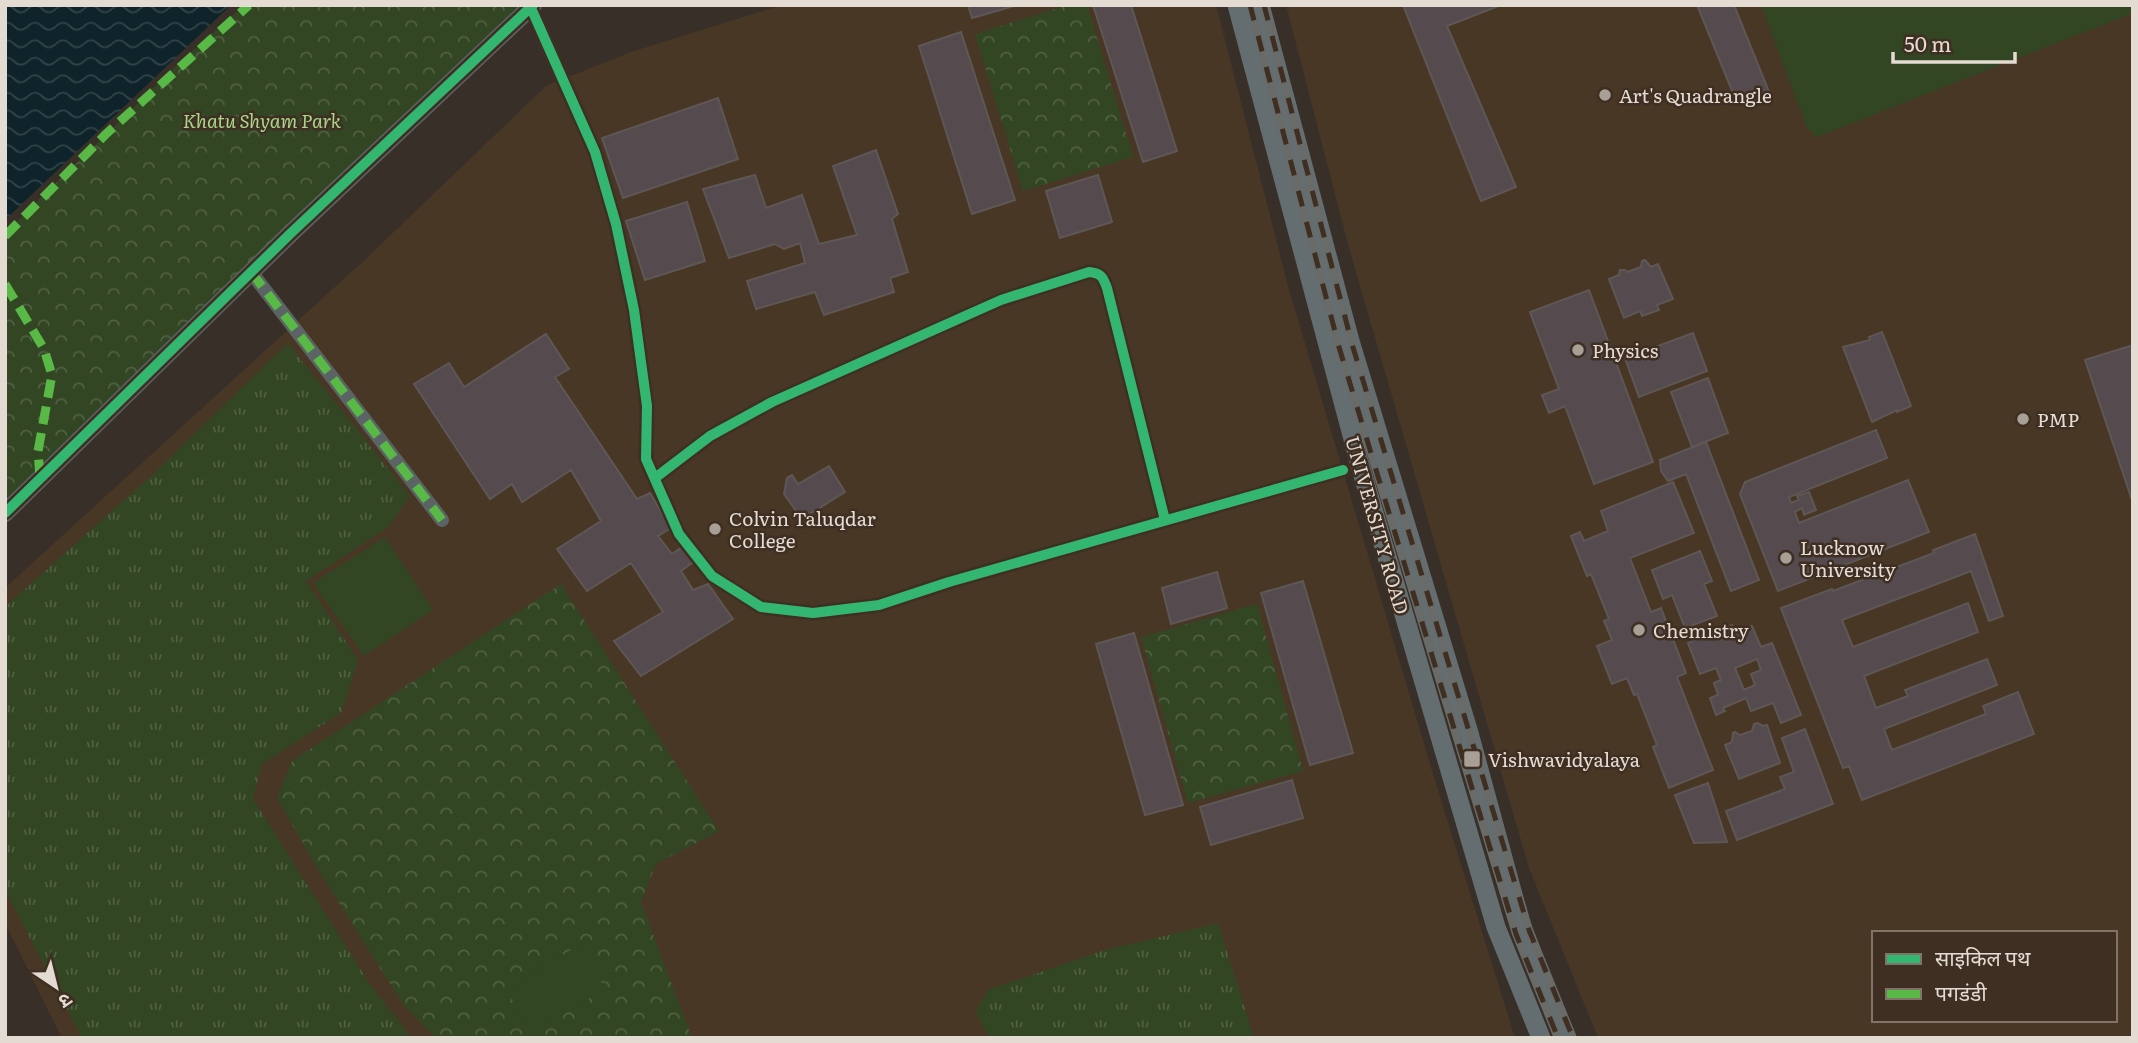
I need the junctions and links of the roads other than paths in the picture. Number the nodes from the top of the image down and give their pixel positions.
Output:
1 (1237, 5) edge
2 (1261, 5) edge
3 (532, 6) edge
4 (251, 272) junction
5 (1343, 470) dead end
6 (655, 478) junction
7 (5, 513) edge
8 (442, 520) dead end
9 (1165, 520) junction
10 (1541, 1038) edge
11 (1564, 1038) edge

1 - 10 main road, UNIVERSITY ROAD
2 - 11 main road, UNIVERSITY ROAD
3 - 4 street
3 - 6 street
4 - 7 street
4 - 8 street
5 - 9 street
6 - 9 street
6 - 9 street

